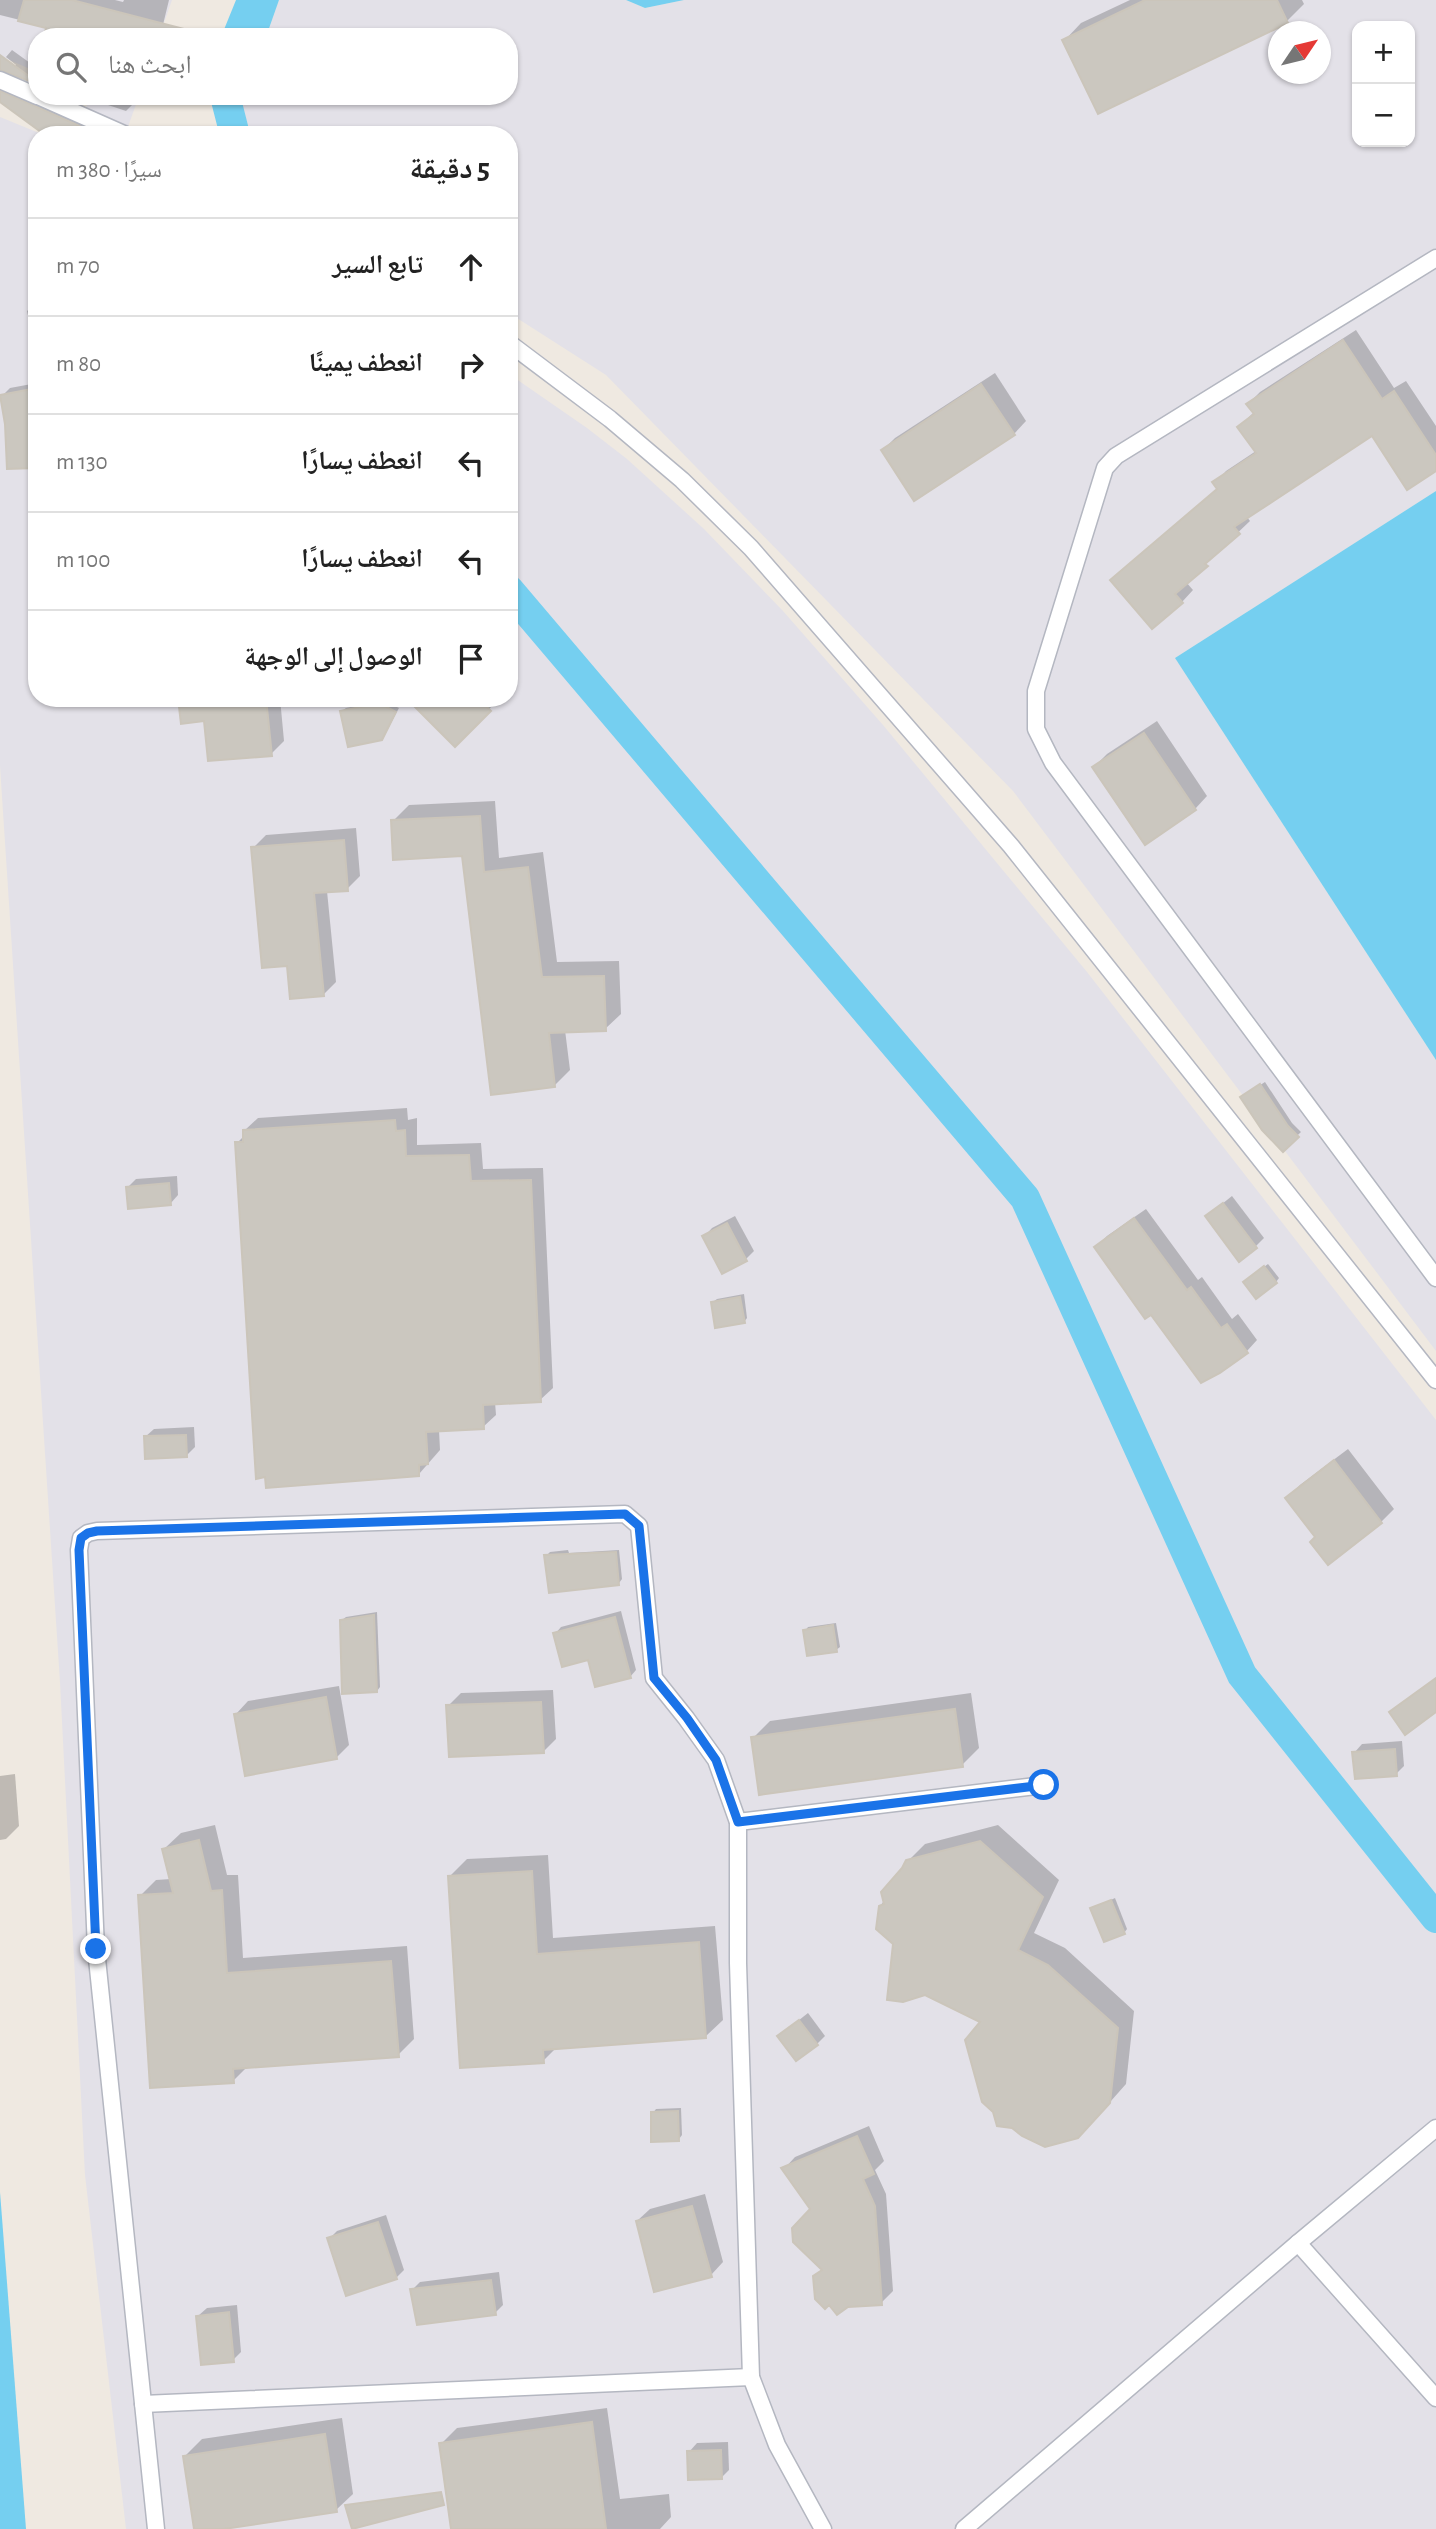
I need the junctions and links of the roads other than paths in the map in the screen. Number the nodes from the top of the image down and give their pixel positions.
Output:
1 (0, 80) edge
2 (28, 92) edge
3 (58, 105) edge
4 (105, 126) edge
5 (1436, 258) edge
6 (518, 350) edge
7 (1436, 1278) edge
8 (1436, 1380) edge
9 (1044, 1785) dead end
10 (738, 1822) junction
11 (1436, 2128) edge
12 (1298, 2243) junction
13 (751, 2377) junction
14 (1436, 2398) edge
15 (143, 2404) junction
16 (156, 2529) edge
17 (823, 2529) edge
18 (964, 2529) edge

1 - 2 lane
3 - 4 lane
5 - 7 lane
6 - 8 lane
9 - 10 lane
10 - 13 lane
10 - 15 lane
11 - 12 lane
12 - 14 lane
12 - 18 lane
13 - 15 lane
13 - 17 lane
15 - 16 lane

